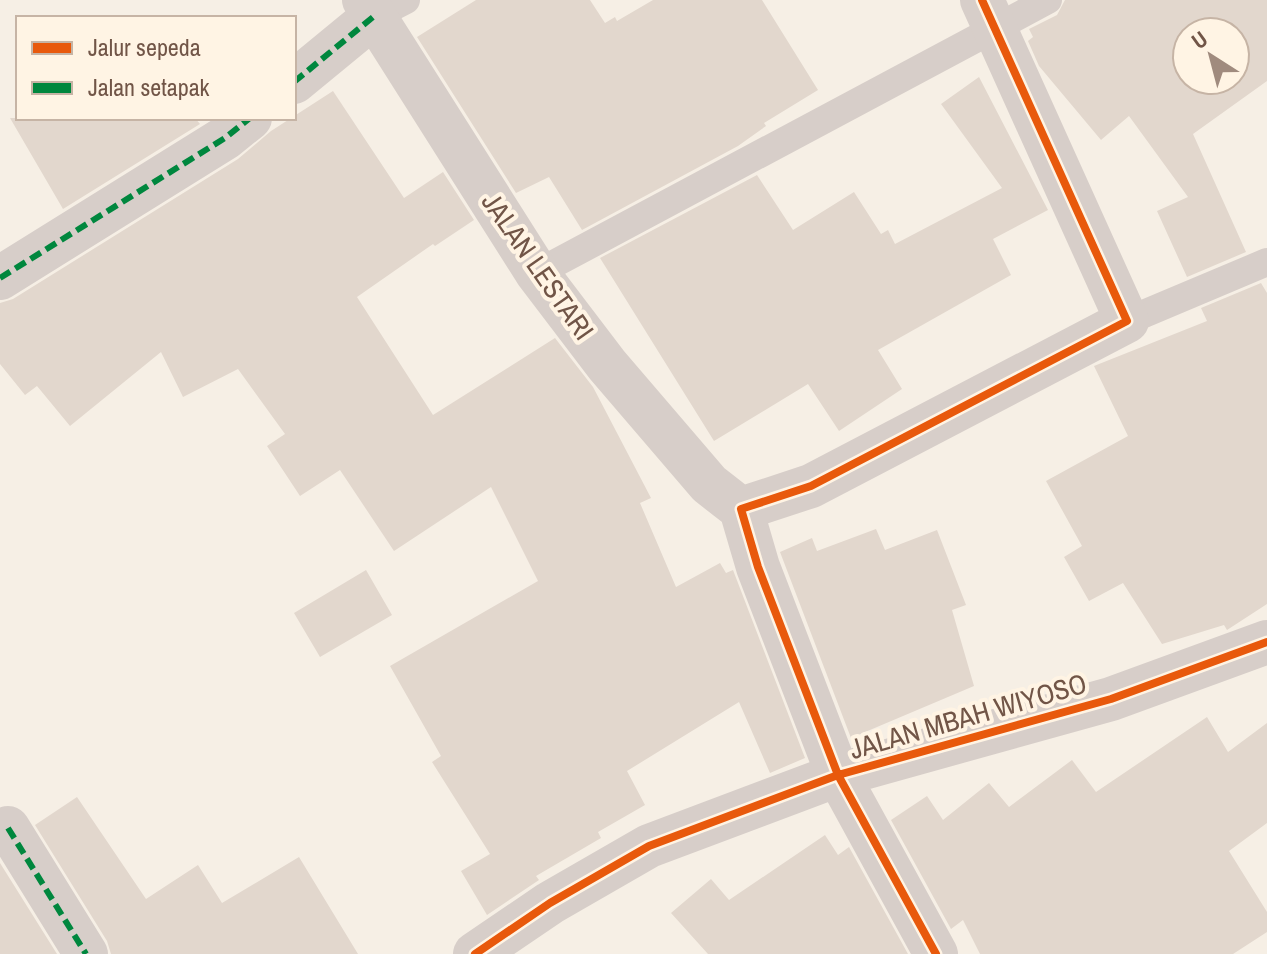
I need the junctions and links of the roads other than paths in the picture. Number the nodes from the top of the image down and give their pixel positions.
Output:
1 (1048, 0) edge
2 (381, 6) edge
3 (988, 15) edge
4 (296, 80) edge
5 (248, 120) edge
6 (1267, 262) edge
7 (537, 273) junction
8 (0, 278) edge
9 (1127, 321) junction
10 (741, 509) junction
11 (1267, 642) edge
12 (838, 775) junction
13 (8, 828) dead end
14 (86, 954) edge
15 (475, 954) edge
16 (936, 954) edge

1 - 3 lane
2 - 4 street
2 - 7 street, JALAN LESTARI
3 - 7 lane
3 - 9 street
5 - 8 street
6 - 9 lane
7 - 10 street, JALAN LESTARI
9 - 10 street
10 - 12 street
11 - 12 street, JALAN MBAH WIYOSO
12 - 15 street, JALAN MBAH WIYOSO
12 - 16 street
13 - 14 street

